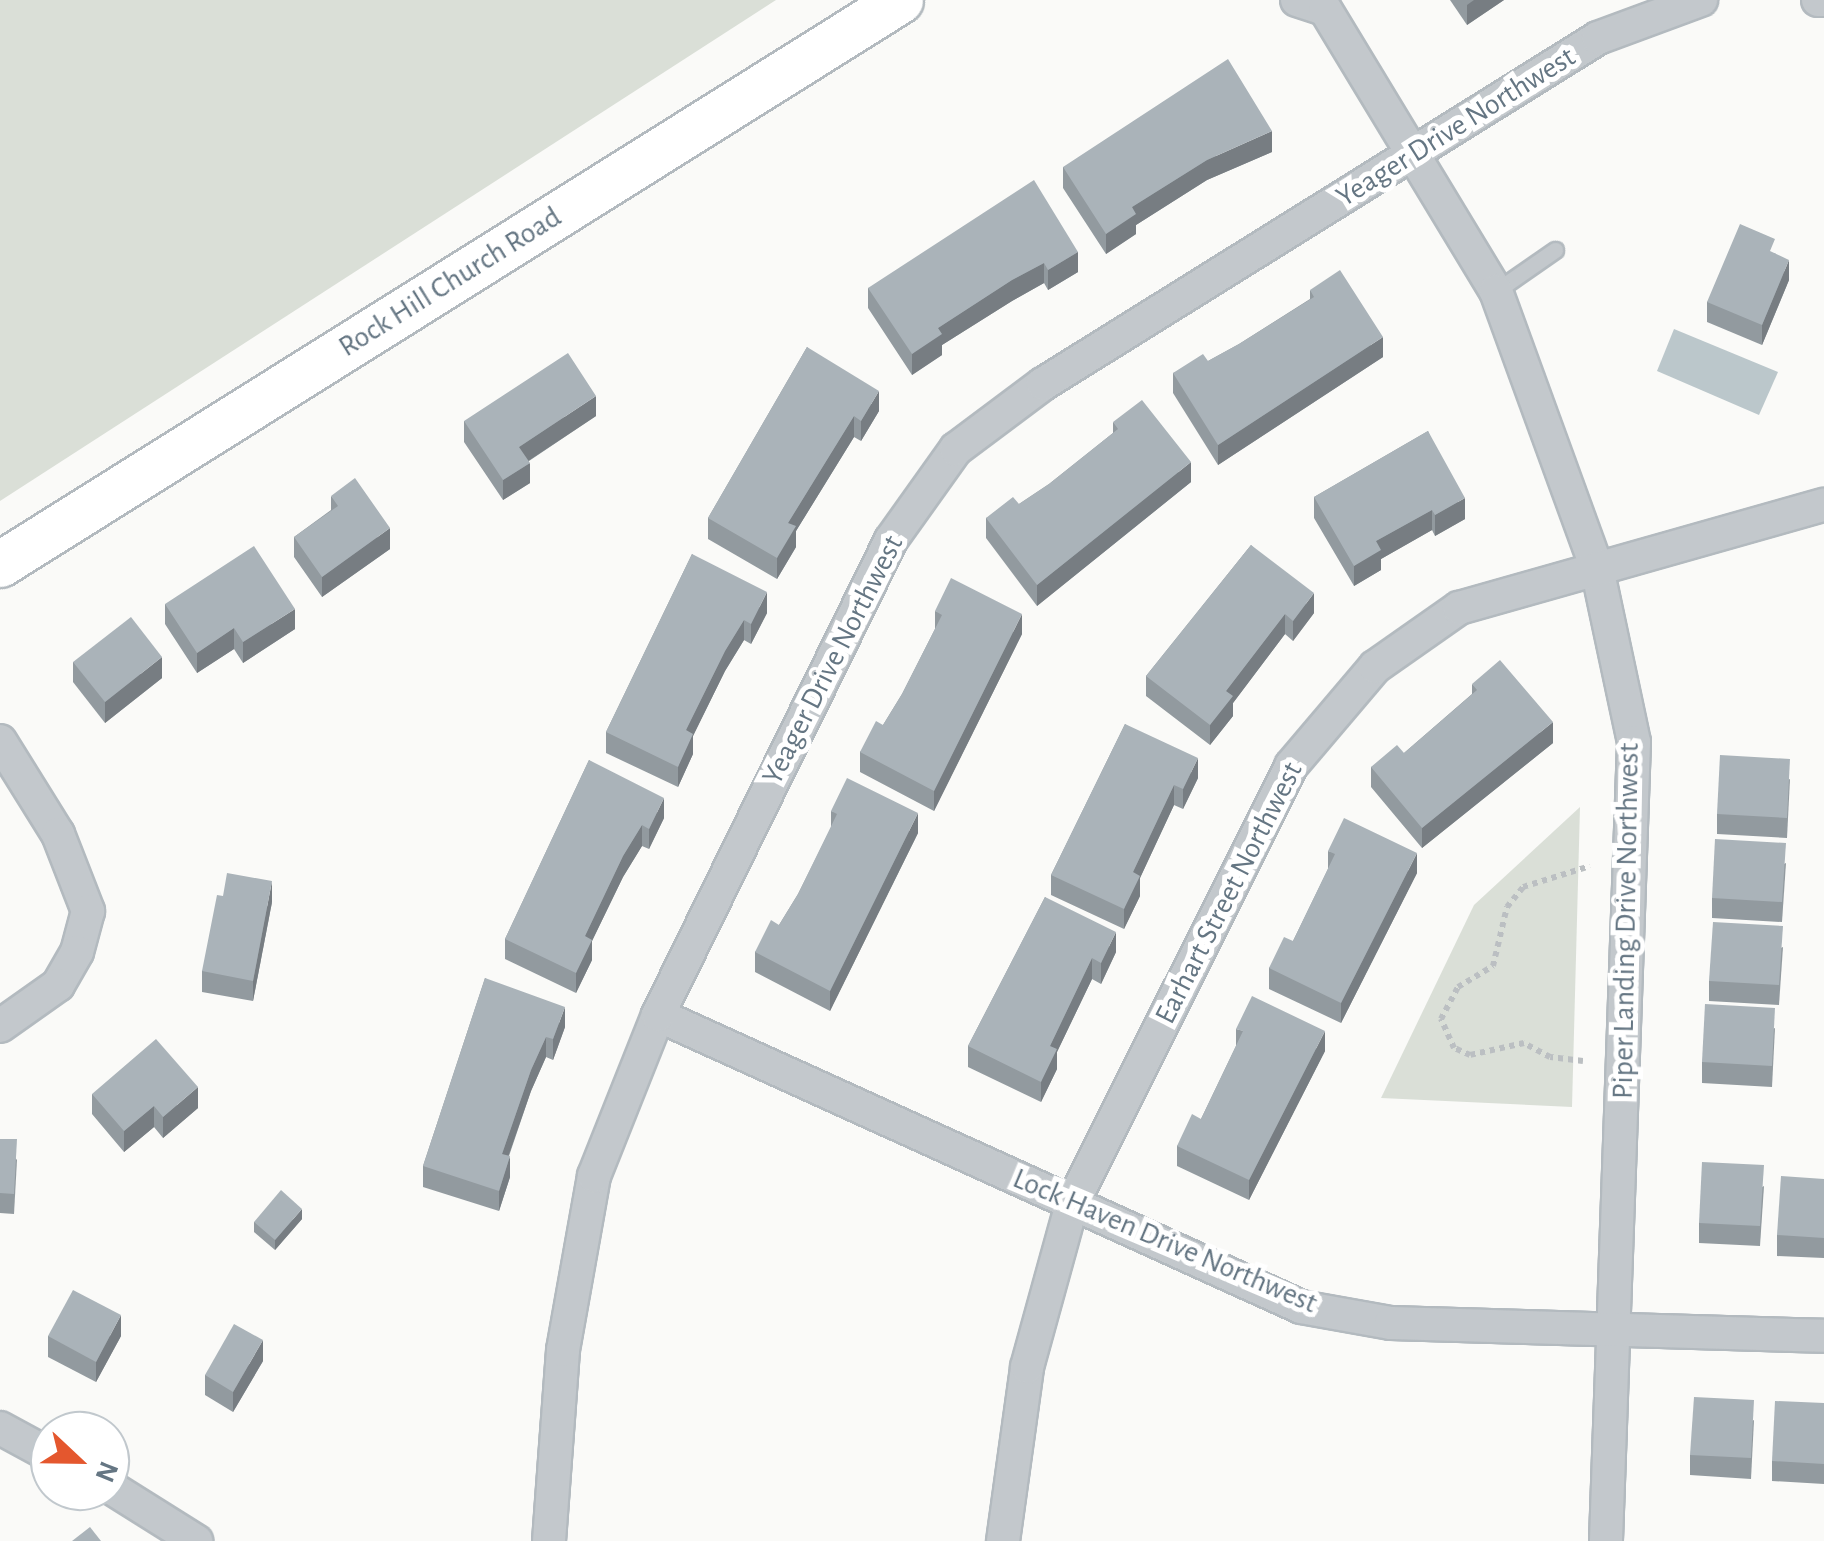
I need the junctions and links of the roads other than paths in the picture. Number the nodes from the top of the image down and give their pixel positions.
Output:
1 (900, 0) edge
2 (1700, 0) edge
3 (1317, 3) edge
4 (1411, 154) junction
5 (1554, 250) dead end
6 (1496, 291) junction
7 (1824, 505) edge
8 (0, 564) edge
9 (1596, 568) junction
10 (0, 741) edge
11 (658, 1015) junction
12 (0, 1026) edge
13 (1072, 1204) junction
14 (1614, 1330) junction
15 (1824, 1336) edge
16 (0, 1428) edge
17 (30, 1444) edge
18 (130, 1500) edge
19 (196, 1541) edge
20 (549, 1541) edge
21 (1004, 1541) edge
22 (1606, 1541) edge

1 - 8 main road, Rock Hill Church Road
2 - 4 street, Yeager Drive Northwest
3 - 4 street, Piper Landing Drive Northwest
4 - 6 street, Piper Landing Drive Northwest
4 - 11 street, Yeager Drive Northwest
5 - 6 lane
6 - 9 street, Piper Landing Drive Northwest
7 - 9 street, Earhart Street Northwest
9 - 13 street, Earhart Street Northwest
9 - 14 street, Piper Landing Drive Northwest
10 - 12 street
11 - 13 street, Lock Haven Drive Northwest
11 - 20 street, Yeager Drive Northwest
13 - 14 street, Lock Haven Drive Northwest
13 - 21 street, Earhart Street Northwest
14 - 15 street, Lock Haven Drive Northwest
14 - 22 street, Piper Landing Drive Northwest
16 - 17 street
18 - 19 street

